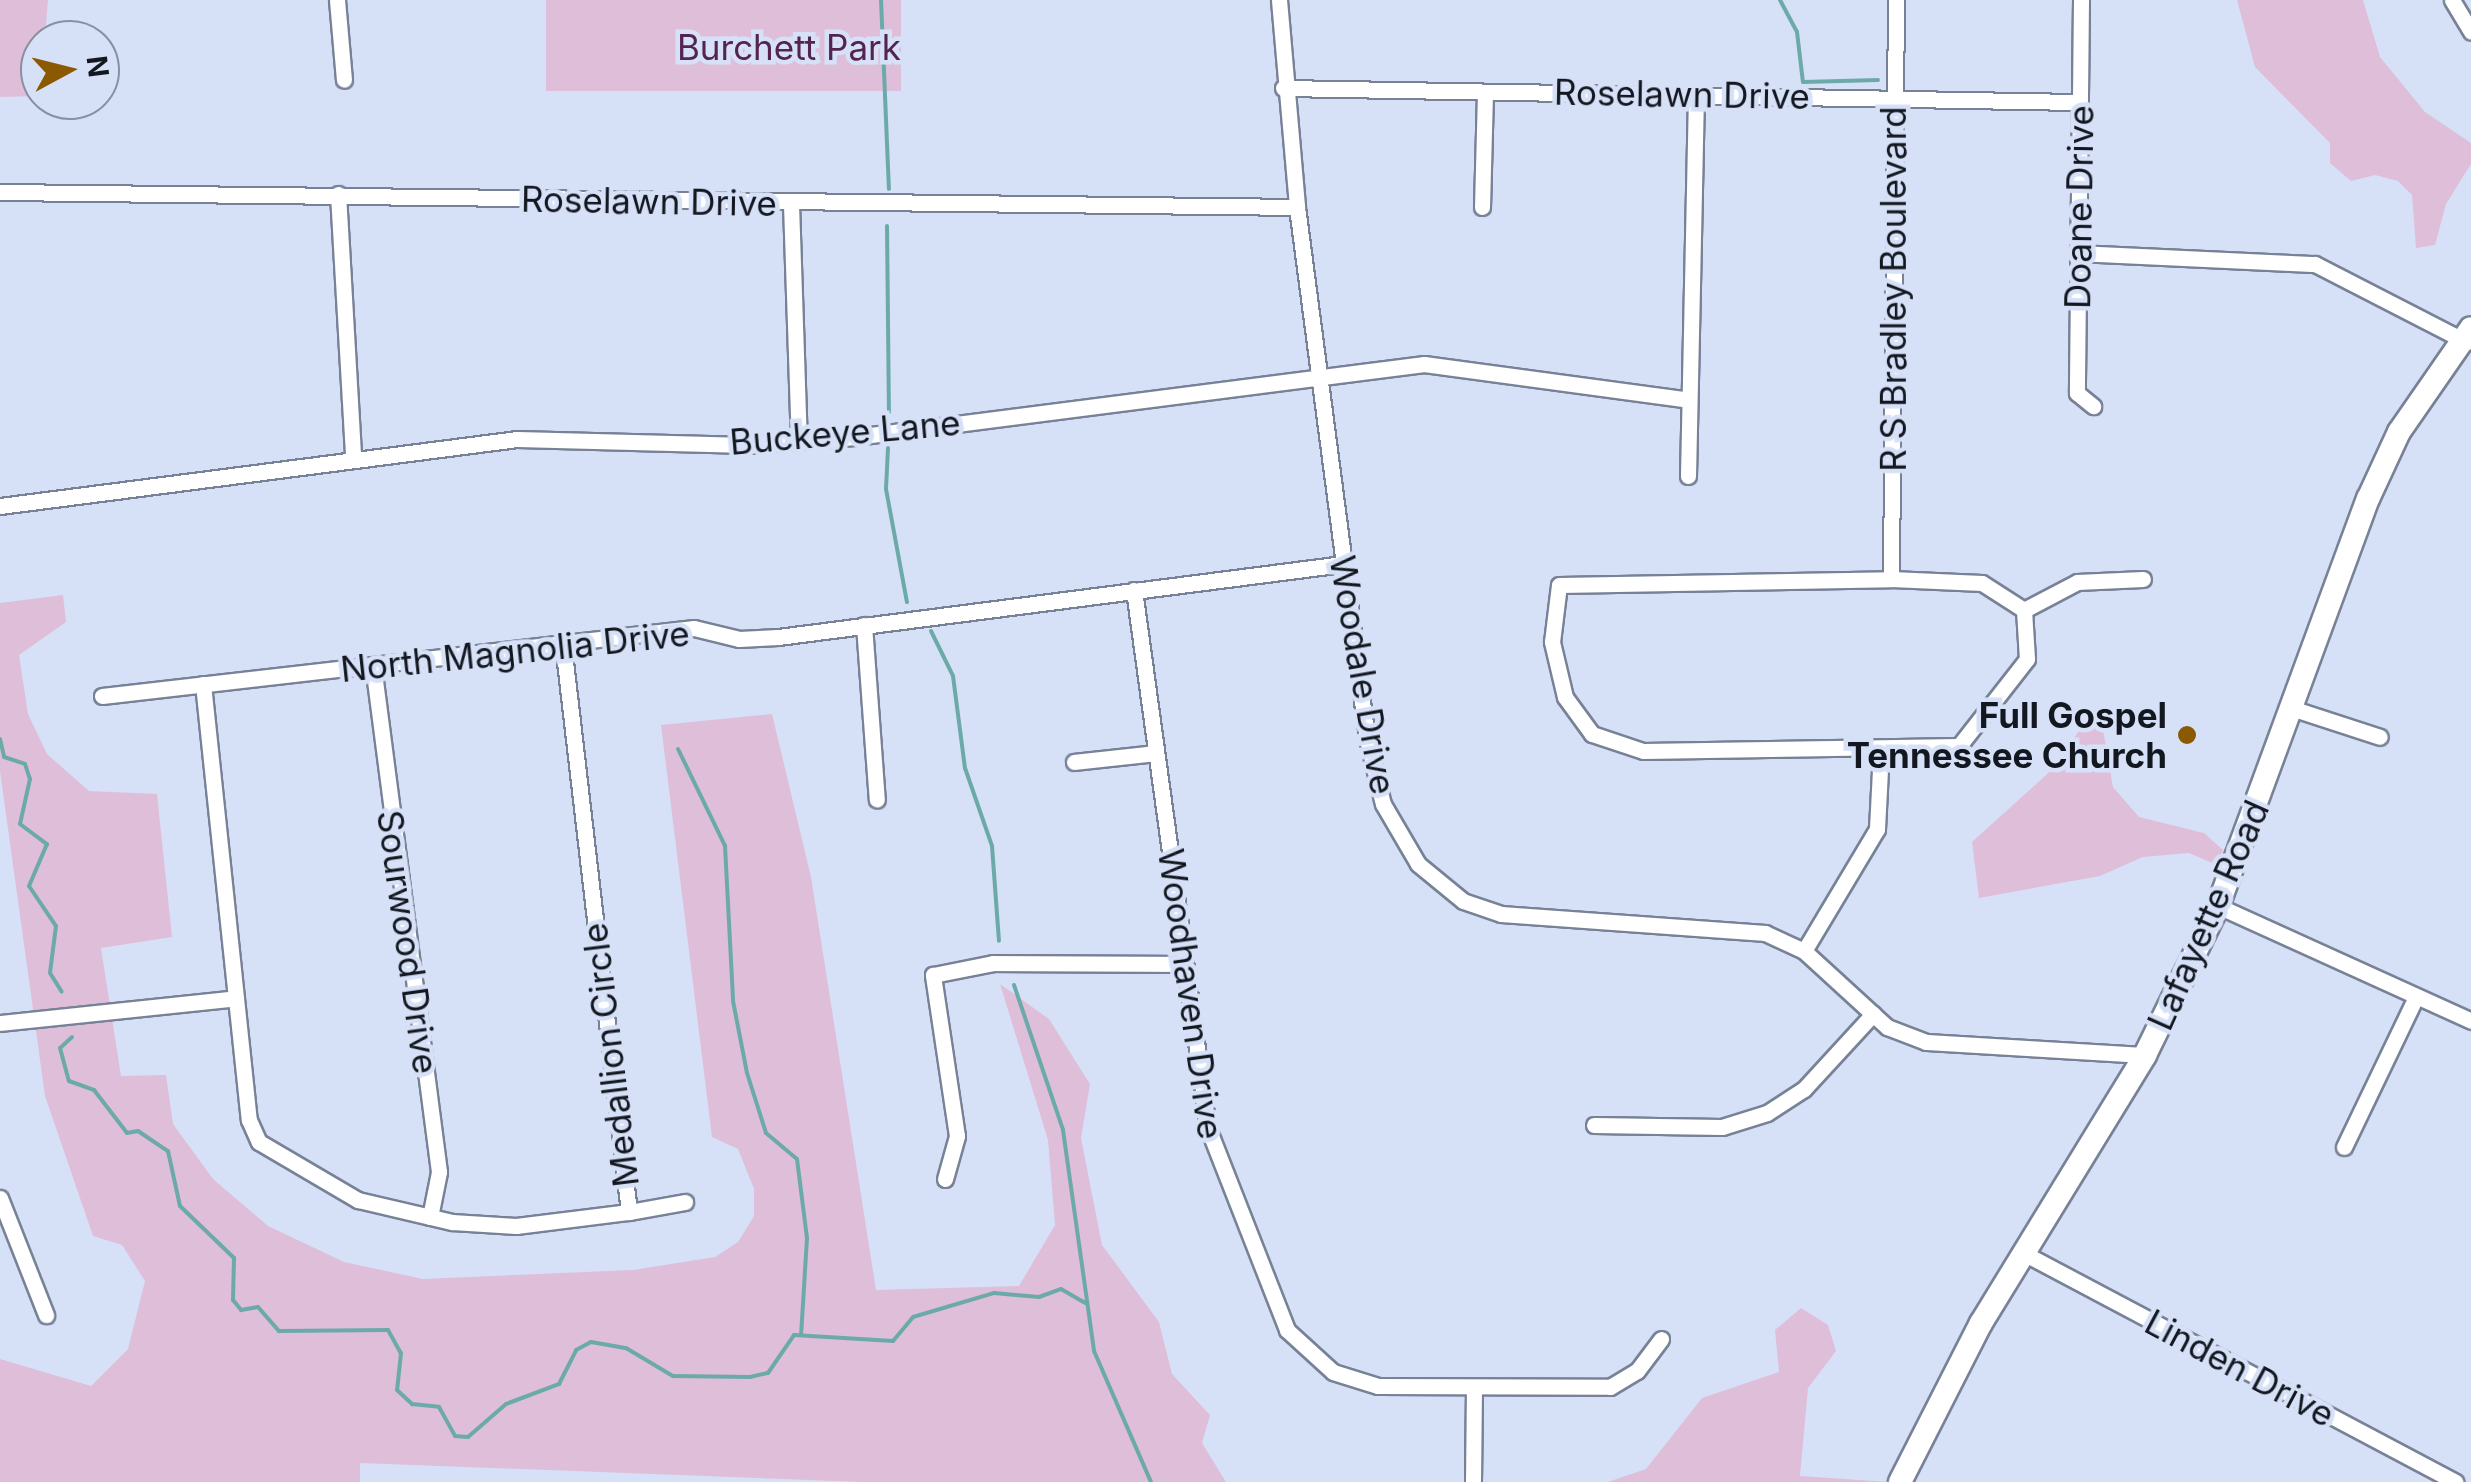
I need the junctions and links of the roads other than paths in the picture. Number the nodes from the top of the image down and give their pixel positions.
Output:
1 (337, 0) edge
2 (1278, 0) edge
3 (1896, 0) edge
4 (2081, 0) edge
5 (2452, 0) edge
6 (2471, 32) edge
7 (344, 80) dead end
8 (1283, 88) junction
9 (1485, 92) junction
10 (1696, 94) junction
11 (1894, 98) junction
12 (2080, 102) junction
13 (0, 192) edge
14 (338, 194) junction
15 (791, 204) junction
16 (1482, 207) dead end
17 (1297, 208) junction
18 (2079, 253) junction
19 (2468, 337) edge
20 (1320, 380) junction
21 (1689, 400) junction
22 (2093, 406) dead end
23 (799, 442) junction
24 (353, 457) junction
25 (1688, 476) dead end
26 (0, 506) edge
27 (1343, 564) junction
28 (1890, 578) junction
29 (2142, 579) dead end
30 (1134, 590) junction
31 (2024, 610) junction
32 (864, 625) junction
33 (562, 644) junction
34 (373, 665) junction
35 (204, 684) junction
36 (102, 696) dead end
37 (2294, 709) junction
38 (2380, 737) dead end
39 (1881, 750) junction
40 (1156, 754) junction
41 (1074, 762) dead end
42 (878, 800) dead end
43 (2218, 906) junction
44 (1804, 951) junction
45 (1185, 964) junction
46 (236, 998) junction
47 (2414, 1001) junction
48 (1873, 1014) junction
49 (2471, 1021) edge
50 (0, 1024) edge
51 (2145, 1055) junction
52 (1594, 1125) dead end
53 (2344, 1147) dead end
54 (945, 1179) dead end
55 (0, 1198) edge
56 (685, 1202) dead end
57 (629, 1212) junction
58 (430, 1217) junction
59 (2025, 1254) junction
60 (46, 1315) dead end
61 (1662, 1338) dead end
62 (1474, 1387) junction
63 (1473, 1482) edge
64 (1900, 1482) edge
65 (2455, 1482) edge

1 - 7 street
2 - 8 street, Woodale Drive
3 - 11 street, R S Bradley Boulevard
4 - 12 street, Doane Drive
5 - 6 street
8 - 9 street, Roselawn Drive
8 - 17 street, Woodale Drive
9 - 10 street, Roselawn Drive
9 - 16 street
10 - 11 street, Roselawn Drive
10 - 21 street
11 - 12 street, Roselawn Drive
11 - 28 street, R S Bradley Boulevard
12 - 18 street, Doane Drive
13 - 14 street, Roselawn Drive
14 - 15 street, Roselawn Drive
14 - 24 street
15 - 17 street, Roselawn Drive
15 - 23 street
17 - 20 street, Woodale Drive
18 - 19 street
18 - 22 street, Doane Drive
19 - 37 main road, Lafayette Road
20 - 21 street, Buckeye Lane
20 - 23 street, Buckeye Lane
20 - 27 street, Woodale Drive
21 - 25 street
23 - 24 street, Buckeye Lane
24 - 26 street, Buckeye Lane
27 - 30 street, North Magnolia Drive
27 - 44 street, Woodale Drive
28 - 31 street
28 - 39 street
29 - 31 street
30 - 32 street, North Magnolia Drive
30 - 40 street, Woodhaven Drive
31 - 39 street
32 - 33 street, North Magnolia Drive
32 - 42 street
33 - 34 street, North Magnolia Drive
33 - 57 street, Medallion Circle
34 - 35 street, North Magnolia Drive
34 - 58 street, Sourwood Drive
35 - 36 street, North Magnolia Drive
35 - 46 street, Medallion Circle
37 - 38 street
37 - 43 main road, Lafayette Road
39 - 44 street
40 - 41 street
40 - 45 street, Woodhaven Drive
43 - 47 street
43 - 51 main road, Lafayette Road
44 - 48 street, Woodale Drive
45 - 54 street
45 - 62 street, Woodhaven Drive
46 - 50 street
46 - 58 street, Medallion Circle
47 - 49 street
47 - 53 street
48 - 51 street, Woodale Drive
48 - 52 street
51 - 59 main road, Lafayette Road
55 - 60 street
56 - 57 street
57 - 58 street, Medallion Circle
59 - 64 main road, Lafayette Road
59 - 65 street, Linden Drive
61 - 62 street, Woodhaven Drive
62 - 63 street

